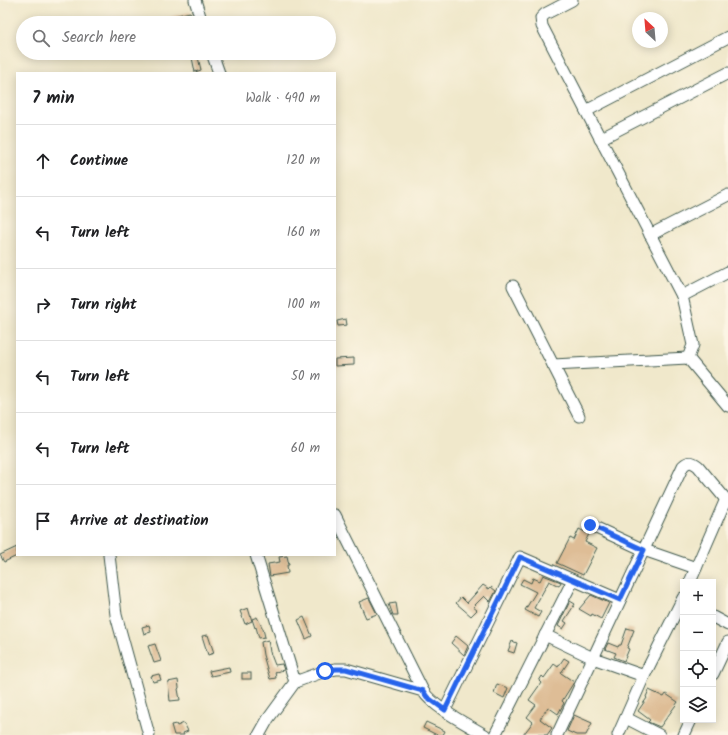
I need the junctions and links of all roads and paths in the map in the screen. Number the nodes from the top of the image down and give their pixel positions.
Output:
1 (195, 0) edge
2 (572, 0) edge
3 (200, 16) edge
4 (728, 37) edge
5 (214, 60) edge
6 (219, 72) edge
7 (728, 72) edge
8 (586, 112) junction
9 (600, 139) junction
10 (728, 195) edge
11 (650, 235) junction
12 (728, 272) edge
13 (513, 286) dead end
14 (682, 296) junction
15 (688, 358) junction
16 (553, 366) junction
17 (728, 406) edge
18 (579, 416) dead end
19 (727, 501) edge
20 (336, 517) edge
21 (590, 525) dead end
22 (644, 550) junction
23 (109, 556) edge
24 (256, 556) edge
25 (696, 568) junction
26 (691, 579) edge
27 (573, 580) junction
28 (620, 600) junction
29 (680, 606) edge
30 (716, 619) edge
31 (728, 625) edge
32 (545, 635) junction
33 (728, 642) edge
34 (593, 658) junction
35 (716, 668) edge
36 (644, 676) junction
37 (295, 682) junction
38 (423, 691) junction
39 (445, 710) junction
40 (626, 718) junction
41 (690, 723) edge
42 (149, 735) edge
43 (259, 735) edge
44 (485, 735) edge
45 (495, 735) edge
46 (557, 735) edge
47 (618, 735) edge
48 (659, 735) edge
49 (684, 735) edge

1 - 3 street
2 - 8 street
4 - 8 street
5 - 6 street
7 - 9 street
8 - 9 street
9 - 11 street
10 - 11 street
11 - 14 street
12 - 14 street
13 - 16 street
14 - 15 street
15 - 16 street
15 - 17 street
16 - 18 street
19 - 22 street
19 - 25 street
20 - 38 street
21 - 22 street
22 - 25 street
22 - 28 street
23 - 42 street
24 - 37 street
25 - 26 street
27 - 28 street
27 - 32 street
27 - 39 street
28 - 34 street
29 - 36 street
30 - 31 street
32 - 34 street
32 - 45 street
33 - 35 street
34 - 36 street
34 - 46 street
36 - 40 street
37 - 38 street
37 - 43 street
38 - 39 street
39 - 44 street
40 - 47 street
40 - 48 street
41 - 49 street

